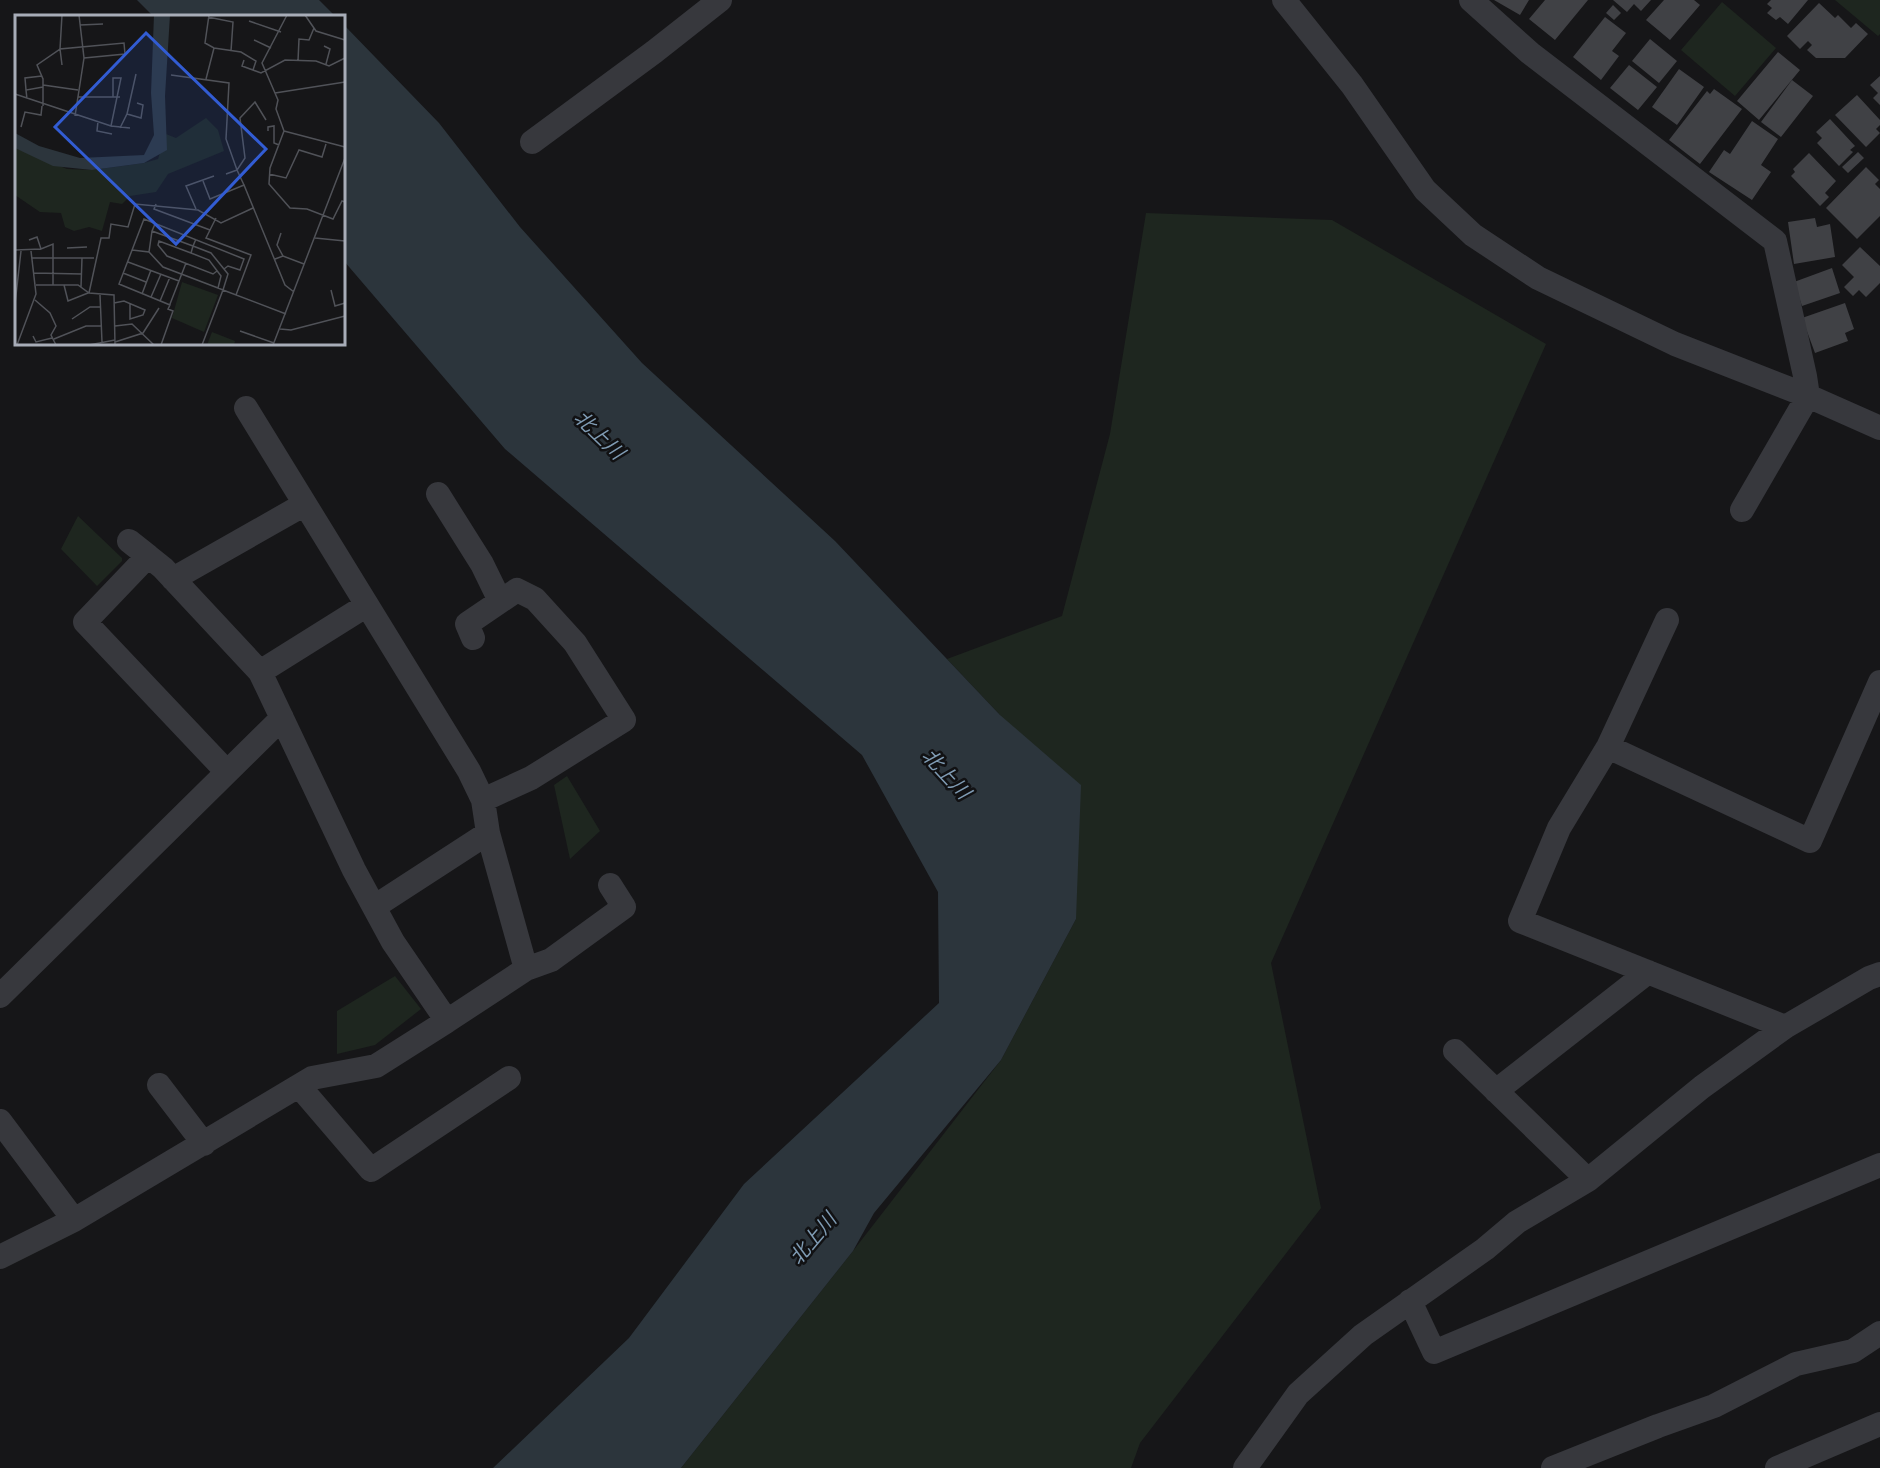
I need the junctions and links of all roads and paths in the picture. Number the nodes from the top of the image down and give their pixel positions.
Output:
1 (720, 0) edge
2 (1284, 0) edge
3 (1471, 0) edge
4 (532, 142) dead end
5 (1808, 396) junction
6 (246, 408) dead end
7 (1880, 428) edge
8 (438, 494) dead end
9 (305, 504) junction
10 (1742, 510) dead end
11 (129, 541) dead end
12 (148, 556) junction
13 (173, 579) junction
14 (500, 601) junction
15 (367, 605) junction
16 (1667, 620) dead end
17 (473, 638) dead end
18 (260, 672) junction
19 (1880, 682) edge
20 (282, 718) junction
21 (1608, 747) junction
22 (227, 772) junction
23 (483, 800) junction
24 (488, 833) junction
25 (610, 885) dead end
26 (374, 907) junction
27 (526, 969) junction
28 (1648, 972) junction
29 (1880, 974) edge
30 (0, 996) edge
31 (447, 1021) junction
32 (1785, 1027) junction
33 (1455, 1051) dead end
34 (509, 1078) dead end
35 (159, 1085) dead end
36 (299, 1086) junction
37 (1496, 1091) junction
38 (0, 1121) edge
39 (204, 1144) junction
40 (1880, 1165) edge
41 (1588, 1180) junction
42 (74, 1220) junction
43 (0, 1257) edge
44 (1410, 1301) junction
45 (1880, 1333) edge
46 (1880, 1424) edge
47 (1556, 1467) edge
48 (1245, 1468) edge
49 (1777, 1468) edge

1 - 4 street
2 - 5 street
3 - 5 street
5 - 7 street
5 - 10 street
6 - 9 street
8 - 14 street
9 - 13 street
9 - 15 street
11 - 12 street
12 - 13 street
12 - 22 street
13 - 18 street
14 - 17 street
14 - 23 street
15 - 18 street
15 - 23 street
16 - 21 street
18 - 20 street
19 - 21 street
20 - 22 street
20 - 26 street
21 - 28 street
22 - 30 street
23 - 24 street
24 - 26 street
24 - 27 street
25 - 27 street
26 - 31 street
27 - 31 street
28 - 32 street
28 - 37 street
29 - 32 street
31 - 36 street
32 - 41 street
33 - 37 street
34 - 36 street
35 - 39 street
36 - 39 street
37 - 41 street
38 - 42 street
39 - 42 street
40 - 44 street
41 - 44 street
42 - 43 street
44 - 48 street
45 - 47 street
46 - 49 street

